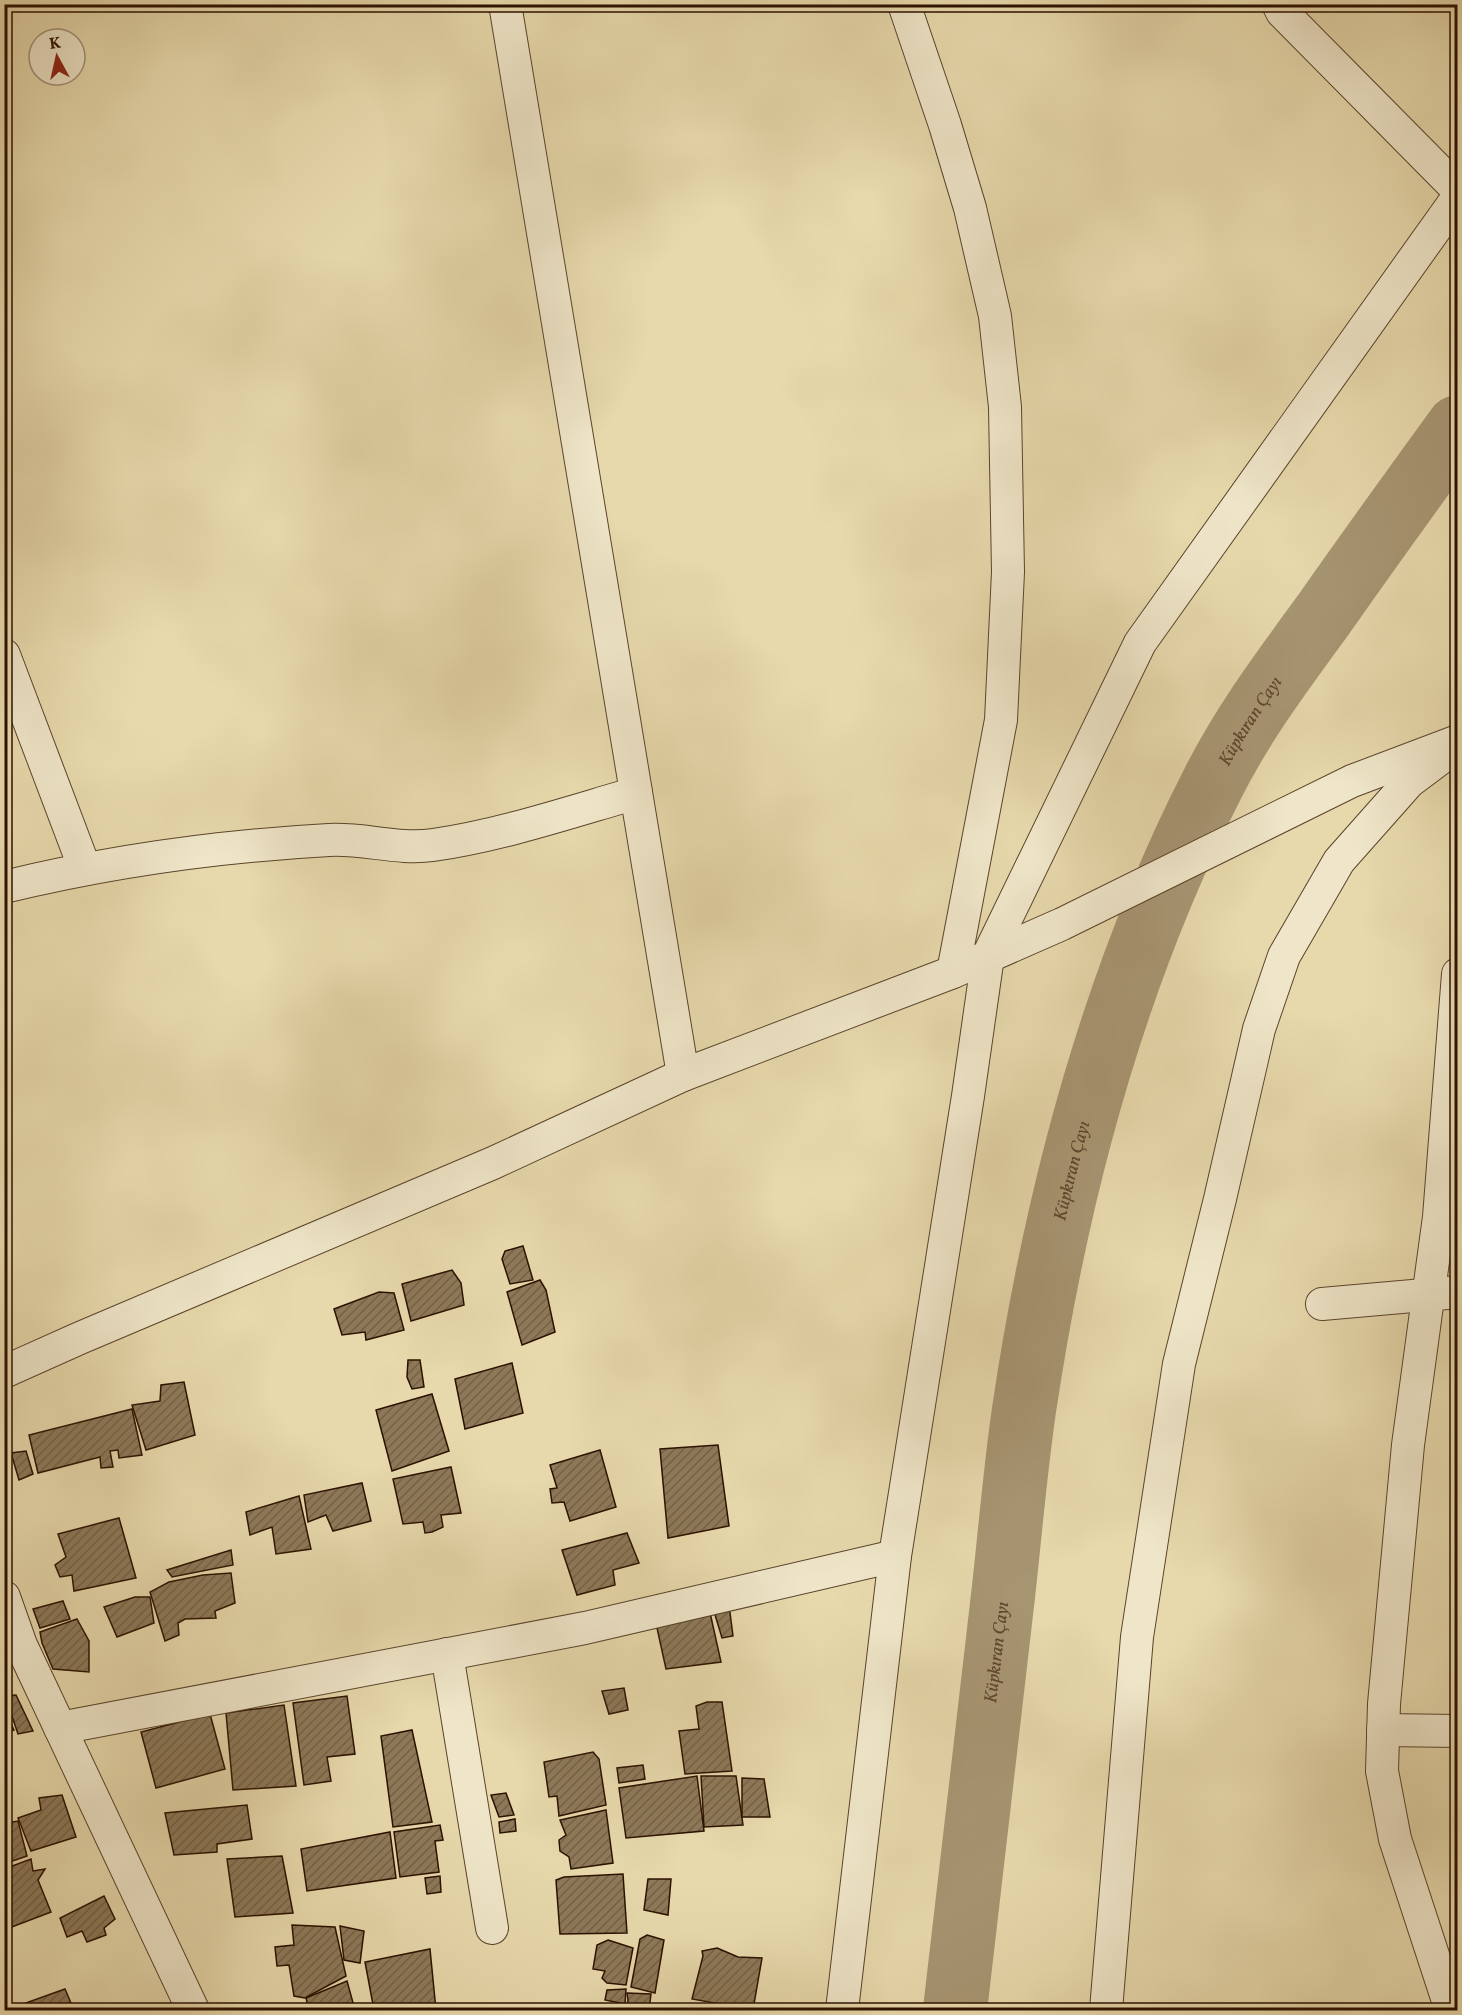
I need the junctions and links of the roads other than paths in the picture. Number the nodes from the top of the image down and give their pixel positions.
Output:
1 (505, 4) edge
2 (904, 4) edge
3 (1278, 4) edge
4 (1458, 190) edge
5 (1458, 197) edge
6 (4, 655) edge
7 (1458, 743) edge
8 (636, 793) junction
9 (85, 869) junction
10 (4, 887) edge
11 (988, 956) junction
12 (953, 972) junction
13 (1458, 974) edge
14 (683, 1075) junction
15 (1443, 1293) edge
16 (1322, 1305) dead end
17 (4, 1372) edge
18 (896, 1556) junction
19 (4, 1597) edge
20 (13, 1650) edge
21 (447, 1654) junction
22 (60, 1728) junction
23 (1383, 1730) junction
24 (1458, 1731) edge
25 (492, 1928) dead end
26 (193, 2010) edge
27 (842, 2010) edge
28 (1106, 2010) edge
29 (1450, 2010) edge

1 - 8 street
2 - 12 street
3 - 4 street
5 - 11 street
6 - 9 street
7 - 11 street
7 - 28 street
8 - 9 street
8 - 14 street
9 - 10 street
11 - 12 street
11 - 18 street
12 - 14 street
13 - 15 street
14 - 17 street
15 - 16 street
15 - 23 street
18 - 21 street
18 - 27 street
19 - 20 street
20 - 22 street
21 - 22 street
21 - 25 street
22 - 26 street
23 - 24 street
23 - 29 street

